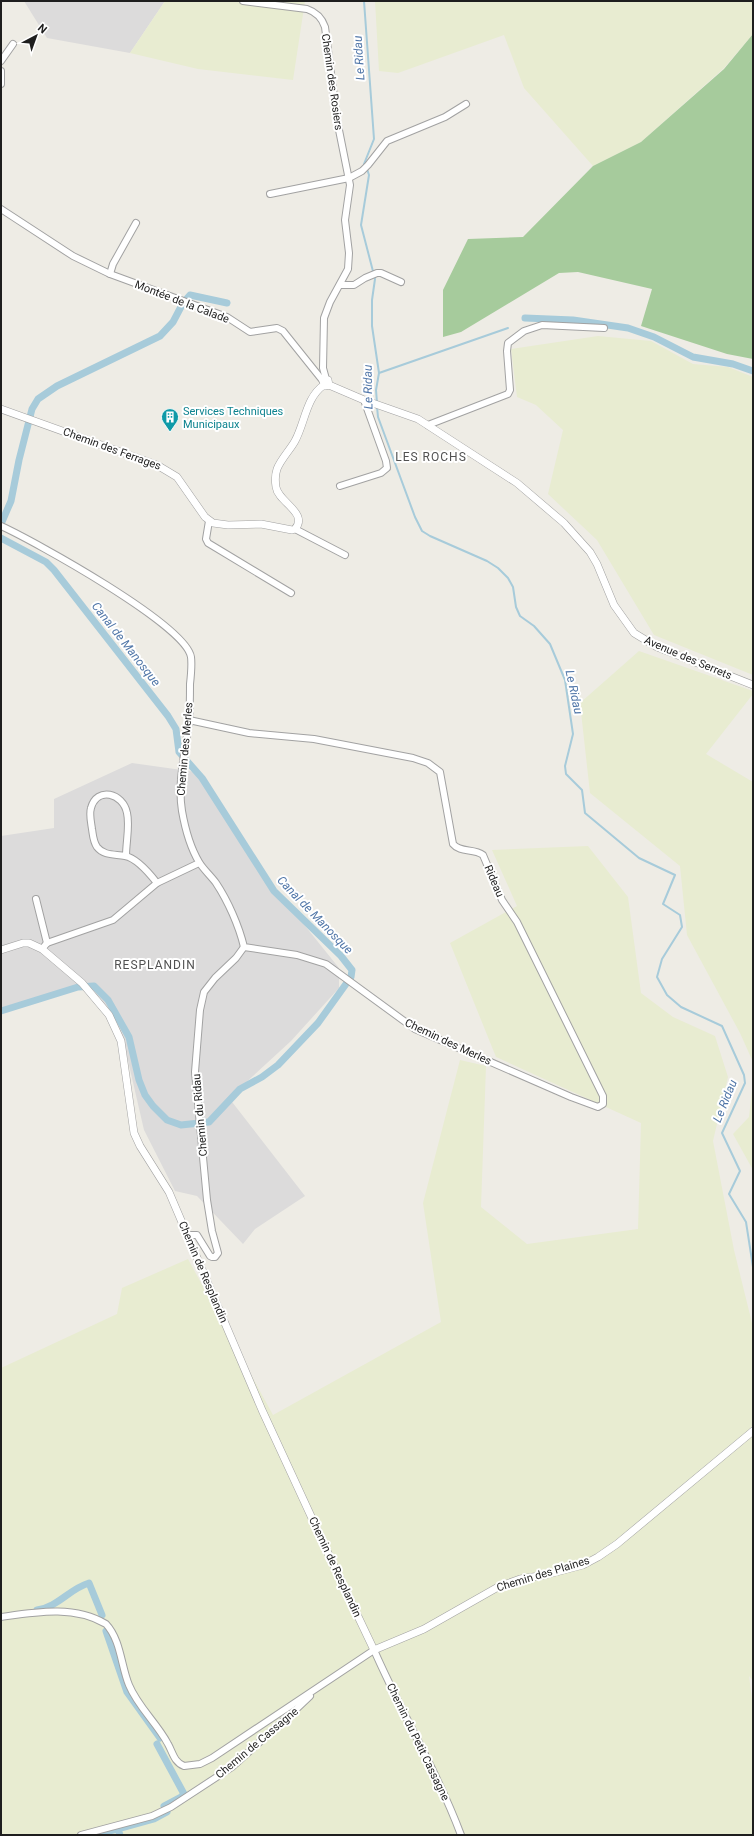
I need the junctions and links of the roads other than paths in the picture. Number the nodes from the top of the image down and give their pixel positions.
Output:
1 (243, 1) edge
2 (13, 44) dead end
3 (1, 61) edge
4 (1, 71) edge
5 (1, 84) edge
6 (466, 104) dead end
7 (349, 178) junction
8 (270, 194) dead end
9 (1, 209) edge
10 (136, 223) dead end
11 (110, 274) junction
12 (401, 282) dead end
13 (340, 285) junction
14 (604, 328) dead end
15 (326, 383) junction
16 (364, 400) junction
17 (1, 409) edge
18 (428, 425) junction
19 (340, 486) dead end
20 (209, 521) junction
21 (3, 527) edge
22 (295, 530) junction
23 (345, 555) dead end
24 (291, 593) dead end
25 (753, 685) edge
26 (189, 720) junction
27 (126, 856) junction
28 (199, 863) junction
29 (157, 883) junction
30 (36, 898) dead end
31 (45, 946) junction
32 (244, 947) junction
33 (1, 950) edge
34 (516, 1073) joint
35 (187, 1235) junction
36 (753, 1431) edge
37 (1, 1616) edge
38 (374, 1650) junction
39 (318, 1688) junction
40 (81, 1835) edge
41 (461, 1835) edge

1 - 7 street, Chemin des Rosiers
2 - 3 street
4 - 5 street
6 - 7 street
7 - 8 street
7 - 13 street, Chemin des Rosiers
9 - 11 street, Montée de la Calade
10 - 11 street
11 - 15 street, Montée de la Calade
12 - 13 street
13 - 15 street, Chemin des Rosiers
14 - 18 street
15 - 16 street, Avenue des Serrets
15 - 22 street
16 - 18 street, Avenue des Serrets
16 - 19 street
17 - 20 street, Chemin des Ferrages
18 - 25 street, Avenue des Serrets
20 - 22 street
20 - 24 street
21 - 26 street, Chemin des Merles
22 - 23 street
26 - 28 street, Chemin des Merles
26 - 34 street, Rideau
27 - 27 street
27 - 29 street
28 - 29 street
28 - 32 street, Chemin des Merles
29 - 31 street
30 - 31 street
31 - 33 street, Chemin de Resplandin
31 - 35 street, Chemin de Resplandin
32 - 34 street, Chemin des Merles
32 - 35 street, Chemin du Ridau
35 - 38 street, Chemin de Resplandin
36 - 38 street, Chemin des Plaines
37 - 39 street
38 - 39 street
38 - 41 street, Chemin du Petit Cassagne
39 - 40 street, Chemin de Cassagne

